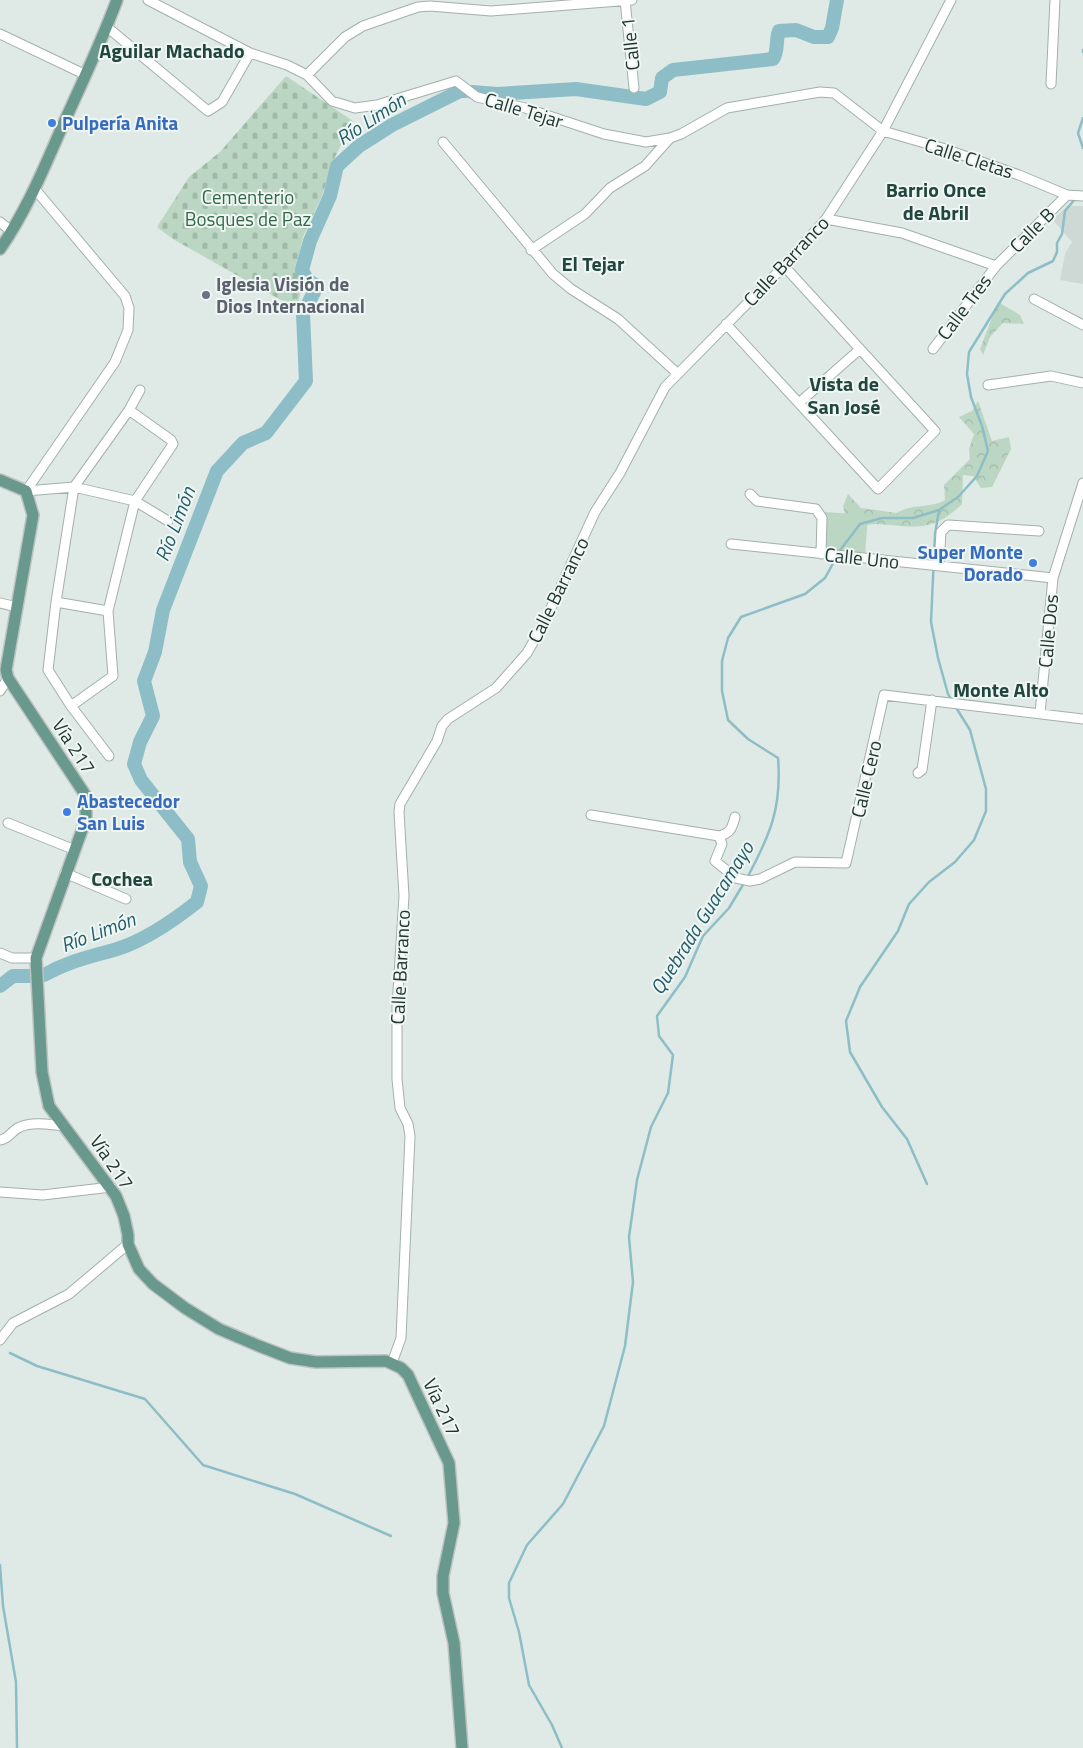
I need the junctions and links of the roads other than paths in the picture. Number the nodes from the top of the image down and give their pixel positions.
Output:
1 (117, 0) edge
2 (148, 0) edge
3 (625, 0) edge
4 (632, 0) edge
5 (951, 0) edge
6 (1055, 0) edge
7 (523, 4) edge
8 (108, 27) junction
9 (0, 34) edge
10 (250, 53) junction
11 (86, 75) junction
12 (306, 75) junction
13 (1052, 84) dead end
14 (634, 88) dead end
15 (883, 132) junction
16 (670, 138) junction
17 (443, 142) dead end
18 (34, 188) junction
19 (1067, 195) junction
20 (1083, 196) edge
21 (826, 219) junction
22 (0, 222) edge
23 (12, 232) junction
24 (0, 250) edge
25 (531, 250) junction
26 (784, 266) junction
27 (996, 266) junction
28 (1034, 299) dead end
29 (726, 324) junction
30 (1083, 325) edge
31 (860, 349) junction
32 (933, 349) dead end
33 (678, 374) junction
34 (1083, 383) edge
35 (988, 385) dead end
36 (140, 390) dead end
37 (800, 402) junction
38 (129, 410) junction
39 (0, 480) edge
40 (1083, 483) edge
41 (74, 487) junction
42 (26, 491) junction
43 (750, 494) dead end
44 (135, 501) junction
45 (168, 520) dead end
46 (1039, 531) dead end
47 (732, 544) dead end
48 (821, 554) junction
49 (939, 565) junction
50 (1053, 578) junction
51 (56, 602) junction
52 (0, 603) edge
53 (17, 607) junction
54 (108, 611) junction
55 (8, 678) junction
56 (0, 691) edge
57 (932, 700) junction
58 (71, 706) junction
59 (1040, 713) junction
60 (1083, 719) edge
61 (109, 756) dead end
62 (918, 773) dead end
63 (591, 815) dead end
64 (735, 817) dead end
65 (8, 823) dead end
66 (719, 836) junction
67 (75, 850) junction
68 (65, 872) junction
69 (126, 899) dead end
70 (0, 953) edge
71 (36, 958) junction
72 (65, 1126) junction
73 (0, 1140) edge
74 (111, 1187) junction
75 (0, 1192) edge
76 (128, 1244) junction
77 (0, 1340) edge
78 (392, 1363) junction
79 (462, 1748) edge

1 - 8 main road
2 - 10 street, Calle Tejar
3 - 4 street
3 - 7 street
3 - 14 street, Calle 1
5 - 15 street, Calle Barranco
6 - 13 street
7 - 12 street
8 - 10 street
8 - 11 main road
9 - 11 street
10 - 12 street, Calle Tejar
11 - 18 main road
12 - 16 street, Calle Tejar
15 - 16 street, Calle Tejar
15 - 19 street, Calle Cletas
15 - 21 street, Calle Barranco
16 - 25 street
17 - 25 street
18 - 23 main road
18 - 42 street
19 - 20 street, Calle Cletas
19 - 27 street, Calle B
21 - 26 street, Calle Barranco
21 - 27 street
22 - 23 street
23 - 24 main road
25 - 33 street
26 - 29 street, Calle Barranco
26 - 31 street
27 - 32 street, Calle Tres
28 - 30 street
29 - 33 street, Calle Barranco
29 - 37 street
31 - 37 street
31 - 37 street
33 - 78 street, Calle Barranco
34 - 35 street
36 - 38 street
38 - 41 street
38 - 44 street
39 - 42 main road
40 - 50 street, Calle Dos
41 - 42 street
41 - 44 street
41 - 51 street
42 - 53 main road
43 - 48 street
44 - 45 street
44 - 54 street
46 - 49 street
47 - 48 street, Calle Uno
48 - 49 street, Calle Uno
49 - 50 street, Calle Uno
50 - 59 street, Calle Dos
51 - 54 street
51 - 58 street
52 - 53 street
53 - 55 main road
54 - 58 street
55 - 56 street
55 - 67 main road, Vía 217
57 - 59 street
57 - 62 street
57 - 66 street, Calle Cero
58 - 61 street
59 - 60 street
63 - 66 street
64 - 66 street
65 - 67 street
67 - 68 main road, Vía 217
68 - 69 street
68 - 71 main road, Vía 217
70 - 71 street
71 - 72 main road, Vía 217
72 - 73 street
72 - 74 main road, Vía 217
74 - 75 street
74 - 76 main road, Vía 217
76 - 77 street
76 - 78 main road, Vía 217
78 - 79 main road, Vía 217

